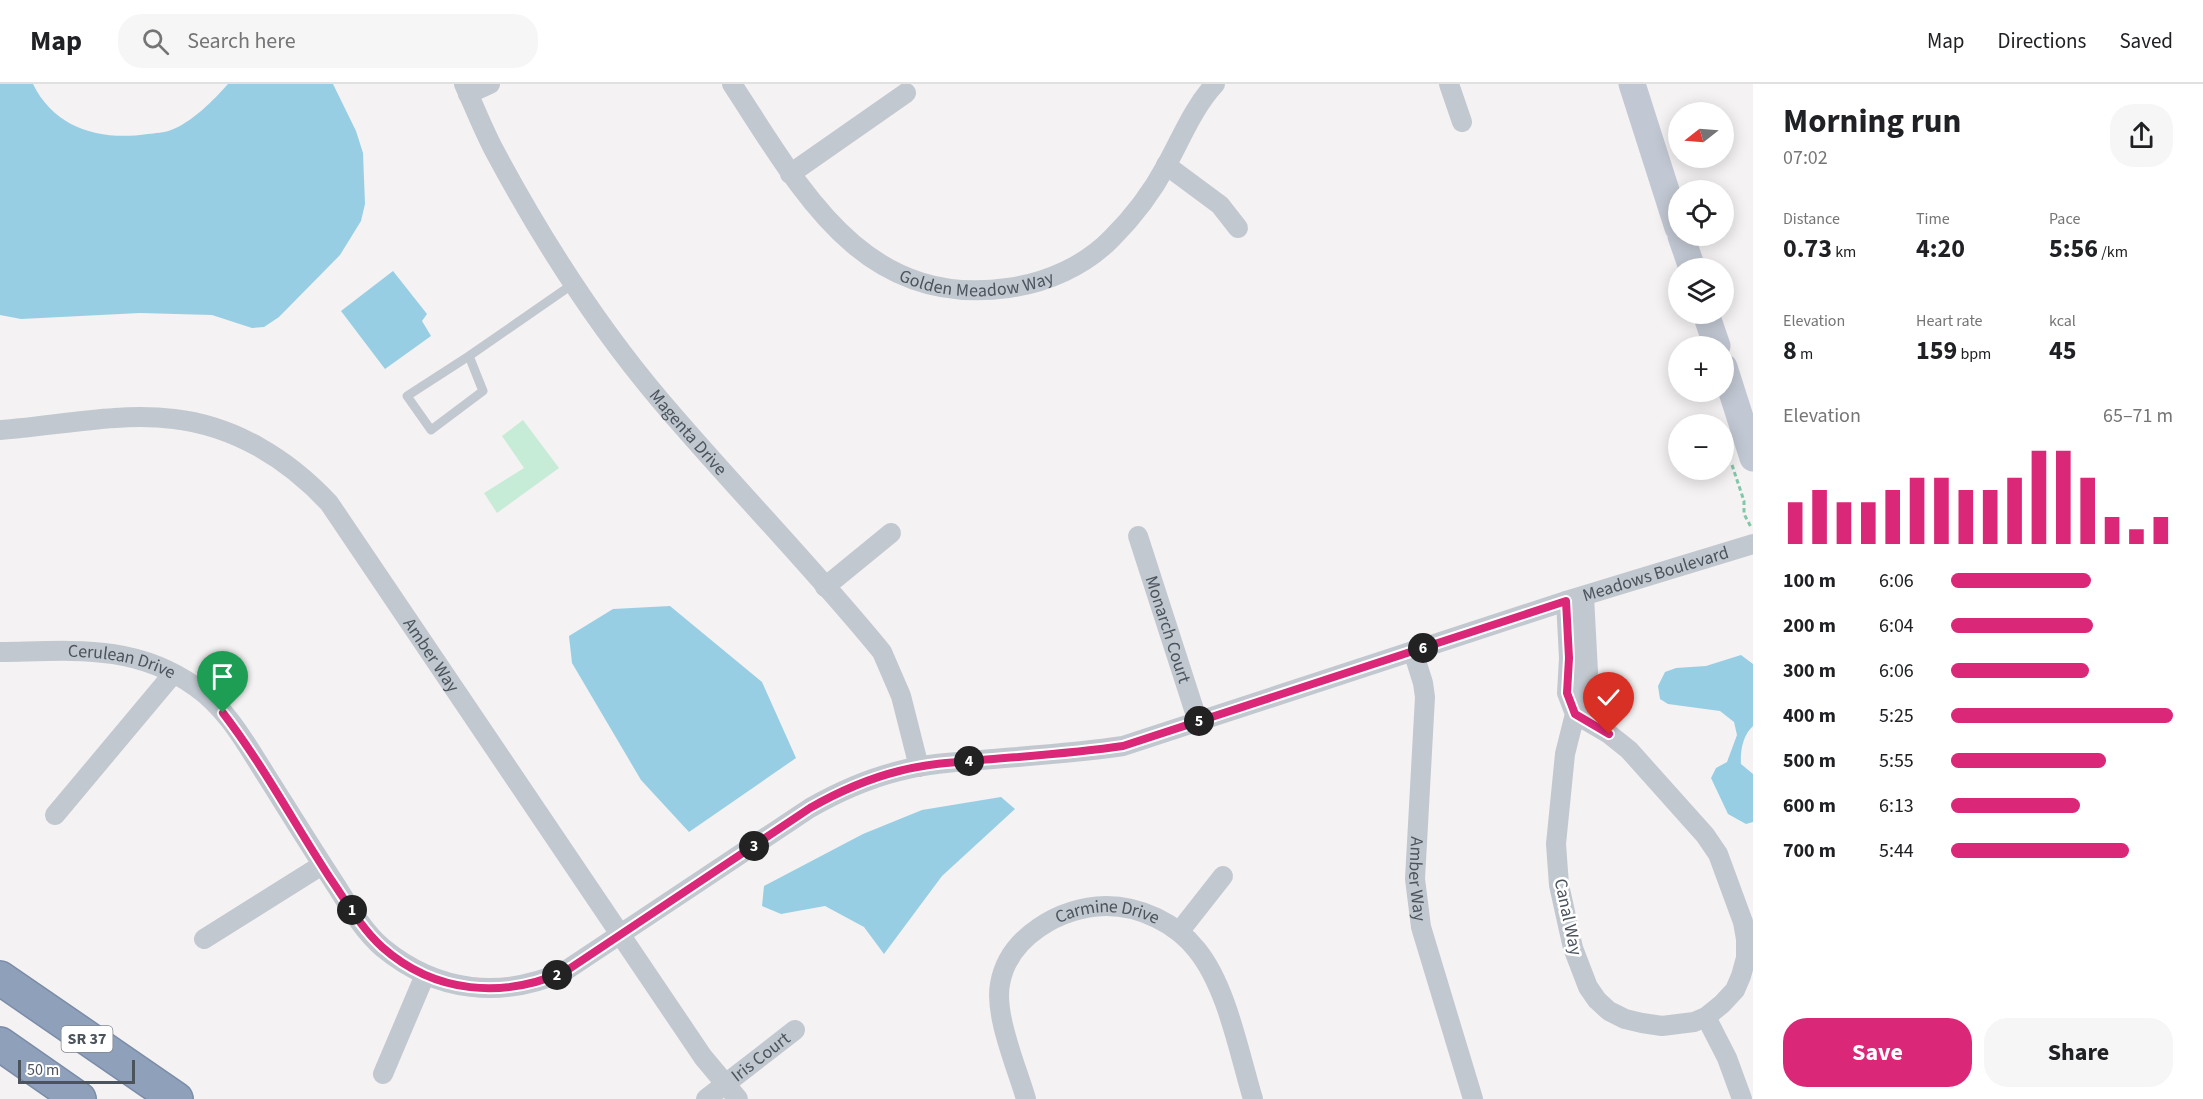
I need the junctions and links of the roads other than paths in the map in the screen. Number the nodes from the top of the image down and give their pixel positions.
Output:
1 (490, 84) edge
2 (732, 84) edge
3 (1215, 84) edge
4 (1449, 84) edge
5 (1632, 84) edge
6 (466, 89) edge
7 (906, 93) dead end
8 (1462, 122) dead end
9 (1167, 165) junction
10 (790, 174) junction
11 (1668, 197) edge
12 (1238, 228) dead end
13 (573, 284) junction
14 (468, 356) junction
15 (1731, 402) edge
16 (0, 430) edge
17 (1742, 459) edge
18 (891, 533) dead end
19 (1138, 536) dead end
20 (1753, 544) edge
21 (825, 587) junction
22 (1575, 599) junction
23 (1413, 651) junction
24 (0, 652) edge
25 (173, 674) junction
26 (1575, 714) junction
27 (1198, 722) junction
28 (919, 767) junction
29 (55, 815) dead end
30 (322, 865) junction
31 (1223, 876) dead end
32 (1179, 932) junction
33 (620, 934) junction
34 (204, 939) dead end
35 (425, 975) junction
36 (0, 978) edge
37 (1706, 1017) junction
38 (795, 1030) dead end
39 (0, 1044) edge
40 (382, 1074) dead end
41 (725, 1084) junction
42 (79, 1099) edge
43 (176, 1099) edge
44 (706, 1099) edge
45 (738, 1099) edge
46 (1026, 1099) edge
47 (1253, 1099) edge
48 (1473, 1099) edge
49 (1742, 1099) edge

1 - 6 street
2 - 10 street, Golden Meadow Way
3 - 9 street, Golden Meadow Way
4 - 8 street
5 - 11 street
6 - 13 street, Magenta Drive
7 - 10 street
9 - 10 street, Golden Meadow Way
9 - 12 street
13 - 14 lane
13 - 21 street, Magenta Drive
14 - 14 lane
15 - 17 street
16 - 33 street, Amber Way
18 - 21 street
19 - 27 street, Monarch Court
20 - 22 street, Meadows Boulevard
21 - 28 street, Magenta Drive
22 - 23 street, Meadows Boulevard
22 - 26 street, Canal Way
23 - 27 street, Meadows Boulevard
23 - 48 street, Amber Way
24 - 25 street, Cerulean Drive
25 - 29 street
25 - 30 street, Cerulean Drive
26 - 37 street, Canal Way
26 - 37 street, Canal Way
27 - 28 street, Meadows Boulevard
28 - 33 street, Meadows Boulevard
30 - 34 street
30 - 35 street, Cerulean Drive
31 - 32 street
32 - 46 street, Carmine Drive
32 - 47 street, Carmine Drive
33 - 35 street, Cerulean Drive
33 - 41 street, Amber Way
35 - 40 street
36 - 43 highway, SR 37
37 - 49 street
38 - 41 street, Iris Court
39 - 42 highway
41 - 44 street, Iris Court
41 - 45 street, Amber Way

